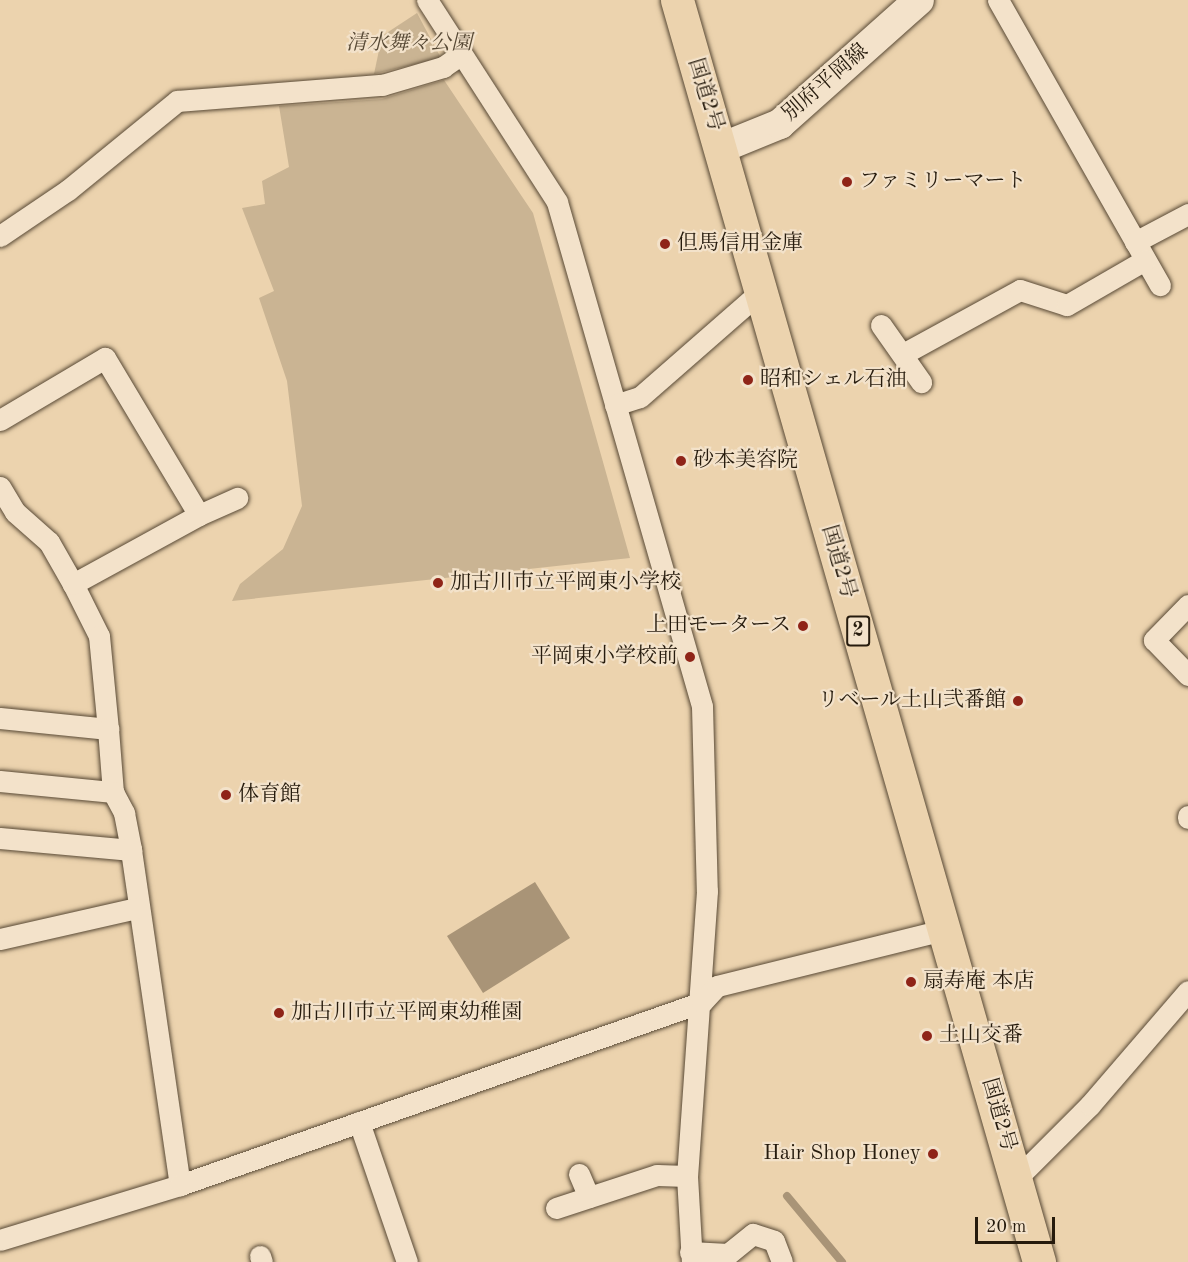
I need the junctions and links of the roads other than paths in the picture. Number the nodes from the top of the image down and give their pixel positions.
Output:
1 (427, 0) edge
2 (677, 0) edge
3 (919, 0) edge
4 (998, 0) edge
5 (459, 56) junction
6 (721, 148) junction
7 (1188, 214) edge
8 (0, 236) edge
9 (1140, 251) junction
10 (1160, 285) dead end
11 (761, 291) junction
12 (881, 325) dead end
13 (903, 354) junction
14 (921, 382) dead end
15 (615, 405) junction
16 (0, 420) edge
17 (0, 487) edge
18 (237, 498) dead end
19 (199, 515) junction
20 (73, 584) junction
21 (1188, 605) edge
22 (1188, 675) edge
23 (0, 718) edge
24 (108, 729) junction
25 (0, 781) edge
26 (113, 792) junction
27 (0, 838) edge
28 (131, 850) junction
29 (136, 908) junction
30 (944, 930) junction
31 (0, 939) edge
32 (1188, 990) edge
33 (702, 1002) junction
34 (359, 1122) junction
35 (579, 1174) dead end
36 (687, 1176) junction
37 (1017, 1178) junction
38 (180, 1185) junction
39 (589, 1197) junction
40 (556, 1208) dead end
41 (0, 1240) edge
42 (691, 1257) edge
43 (407, 1262) edge
44 (782, 1262) edge
45 (1039, 1262) edge

1 - 5 street
2 - 6 highway, 国道2号 / 2
3 - 6 main road, 別府平岡線
4 - 9 street
5 - 8 street
5 - 15 street
6 - 11 highway, 国道2号 / 2
7 - 9 street
9 - 10 street
9 - 13 street
11 - 15 street
11 - 30 highway, 国道2号 / 2
12 - 13 street
13 - 14 street
15 - 33 street
16 - 19 street
17 - 20 street
18 - 19 street
19 - 20 street
20 - 24 street
21 - 22 street
23 - 24 street
24 - 26 street
25 - 26 street
26 - 28 street
27 - 28 street
28 - 29 street
29 - 31 street
29 - 38 street
30 - 33 street
30 - 37 highway, 国道2号 / 2
32 - 37 street
33 - 34 street
33 - 36 street
34 - 38 street
34 - 43 street
35 - 39 street
36 - 39 street
36 - 42 street
37 - 45 highway, 国道2号 / 2
38 - 41 street
39 - 40 street
42 - 44 street

